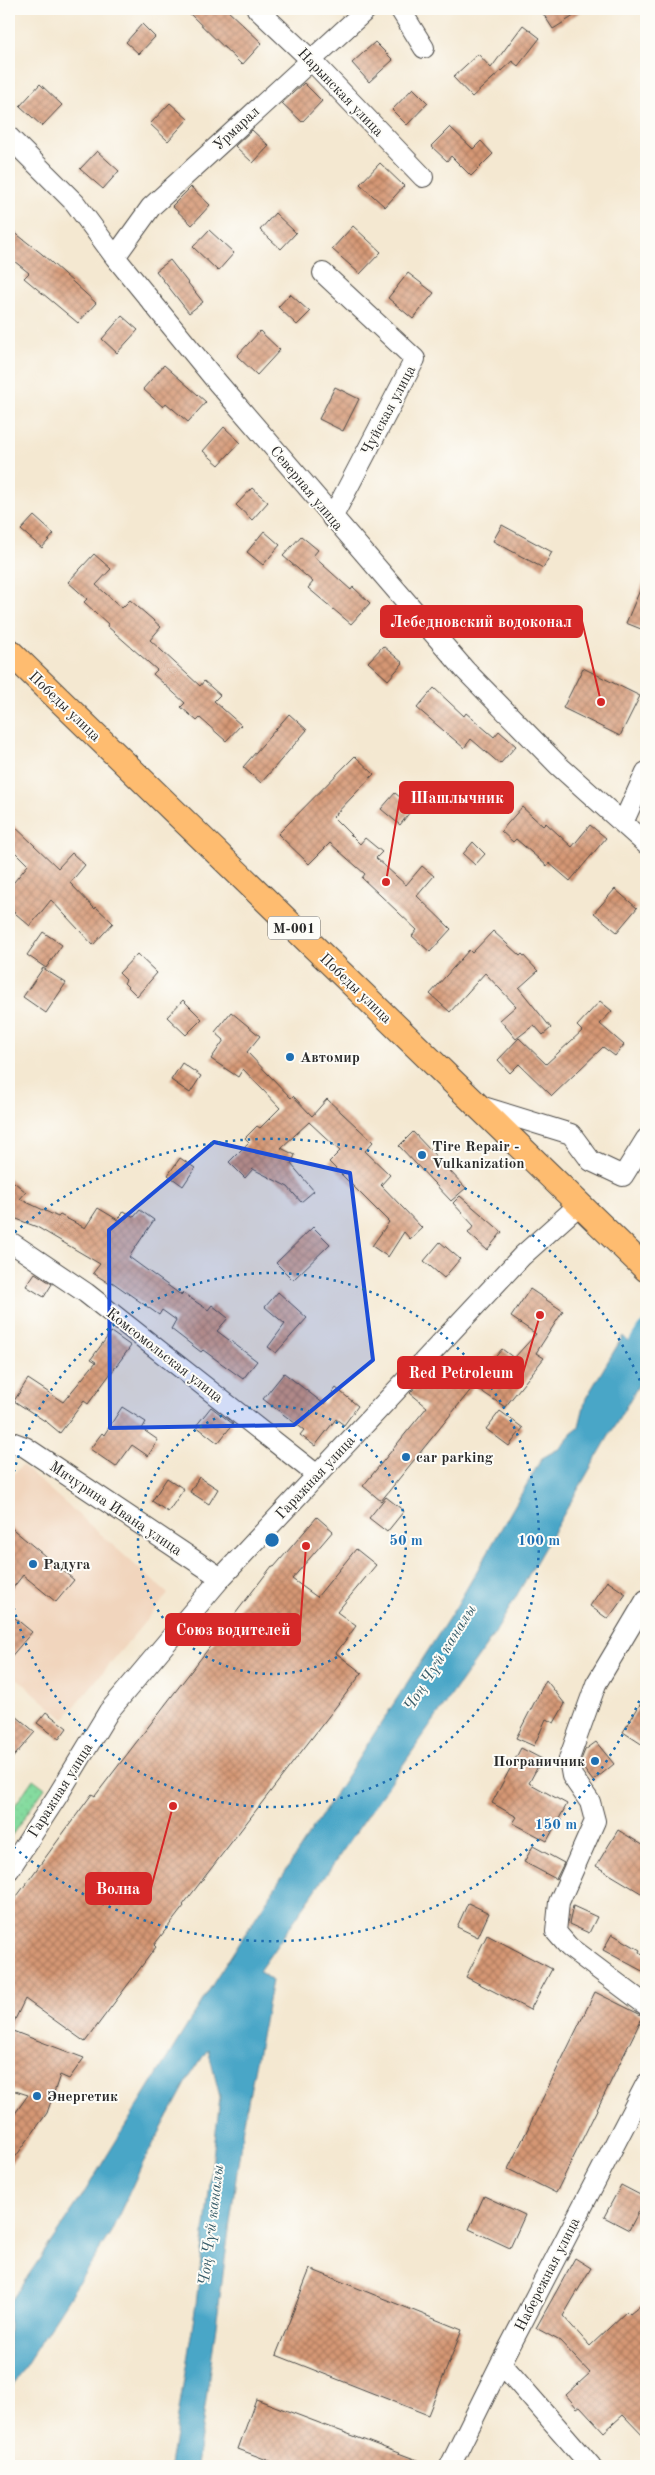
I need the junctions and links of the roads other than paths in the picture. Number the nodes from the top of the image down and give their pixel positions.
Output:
1 (257, 9) edge
2 (367, 9) edge
3 (400, 9) edge
4 (424, 48) dead end
5 (310, 59) junction
6 (9, 137) edge
7 (423, 177) dead end
8 (115, 257) junction
9 (323, 273) dead end
10 (332, 518) junction
11 (9, 651) edge
12 (646, 772) edge
13 (623, 823) junction
14 (646, 844) edge
15 (475, 1104) junction
16 (646, 1139) edge
17 (580, 1204) junction
18 (9, 1241) edge
19 (646, 1269) edge
20 (9, 1441) edge
21 (317, 1476) junction
22 (221, 1578) junction
23 (646, 1600) edge
24 (9, 1870) edge
25 (646, 2005) edge
26 (646, 2084) edge
27 (501, 2363) junction
28 (450, 2466) edge
29 (591, 2466) edge

1 - 5 street, Нарынская улица
2 - 5 street, Урмарал
3 - 4 street
5 - 7 street, Нарынская улица
5 - 8 street, Урмарал
6 - 8 street, Северная улица
8 - 10 street, Северная улица
9 - 10 street, Чуйская улица
10 - 13 street, Северная улица
11 - 15 main road, Победы улица / М-001
12 - 13 street
13 - 14 street, Северная улица
15 - 16 street
15 - 17 main road, Победы улица / М-001
17 - 19 main road, Победы улица / М-001
17 - 21 street, Гаражная улица
18 - 21 street, Комсомольская улица
20 - 22 street, Мичурина Ивана улица
21 - 22 street, Гаражная улица
22 - 24 street, Гаражная улица
23 - 25 street
26 - 27 street, Набережная улица
27 - 28 street, Набережная улица
27 - 29 street

